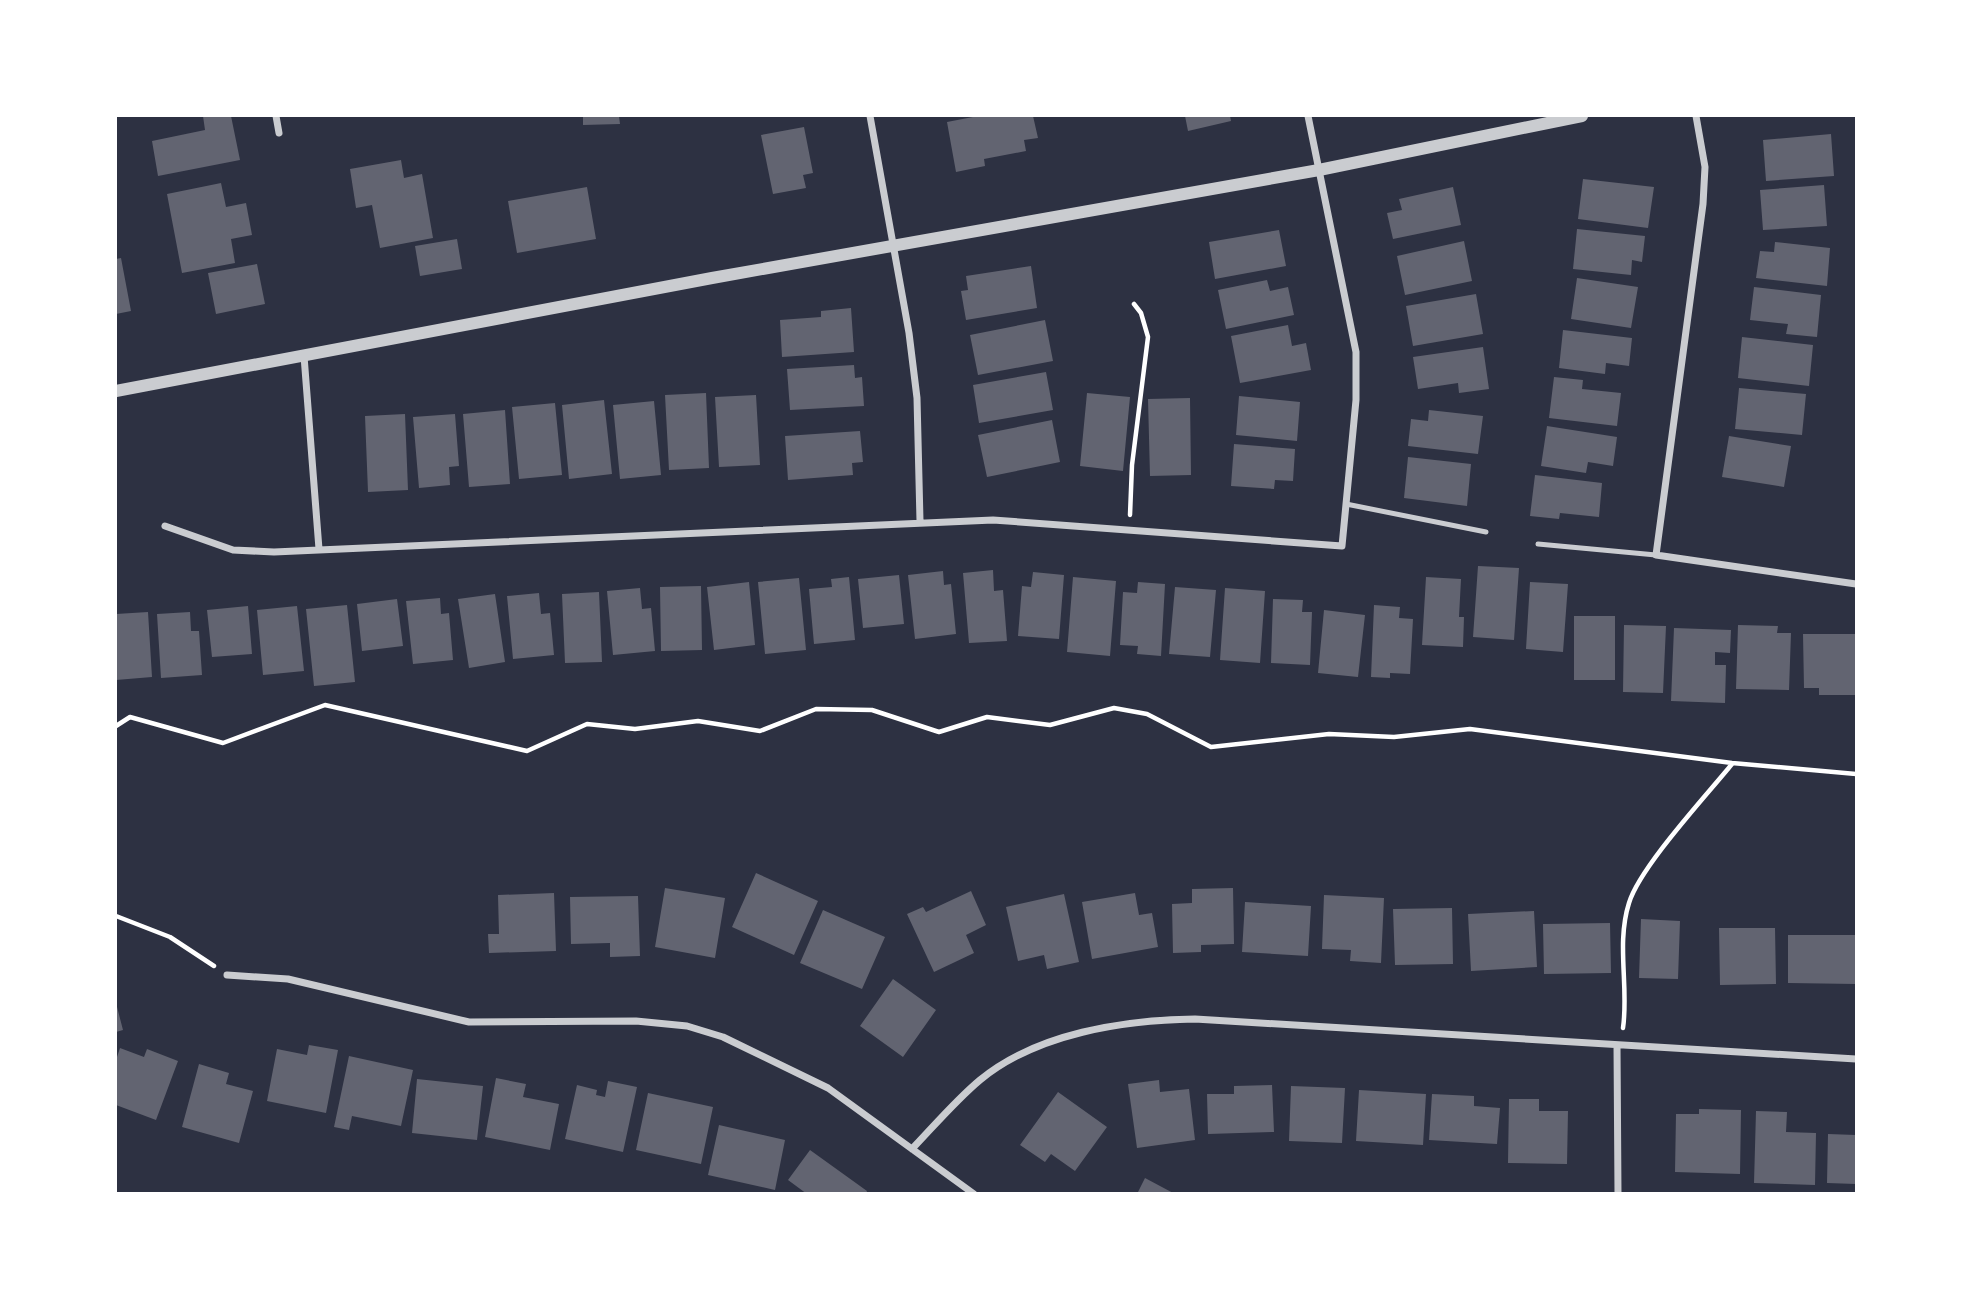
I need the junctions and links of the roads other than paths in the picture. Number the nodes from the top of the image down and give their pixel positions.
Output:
1 (276, 116) edge
2 (870, 116) edge
3 (1308, 116) edge
4 (1582, 116) edge
5 (1696, 116) edge
6 (279, 133) dead end
7 (1319, 170) junction
8 (895, 246) junction
9 (304, 356) junction
10 (116, 391) edge
11 (1346, 504) junction
12 (920, 521) junction
13 (165, 526) dead end
14 (1486, 532) dead end
15 (1538, 544) dead end
16 (319, 549) junction
17 (1656, 555) junction
18 (1857, 584) edge
19 (227, 975) road end
20 (1617, 1045) junction
21 (1857, 1059) edge
22 (912, 1149) junction
23 (974, 1194) edge
24 (1618, 1194) edge

1 - 6 street
2 - 8 street
3 - 7 street
4 - 7 street
5 - 17 street
7 - 8 street
7 - 11 street
8 - 9 street
8 - 12 street
9 - 10 street
9 - 16 street
11 - 12 street
11 - 14 lane
12 - 16 street
13 - 16 street
15 - 17 lane
17 - 18 street
19 - 22 street
20 - 21 street
20 - 22 street
20 - 24 street
22 - 23 street

